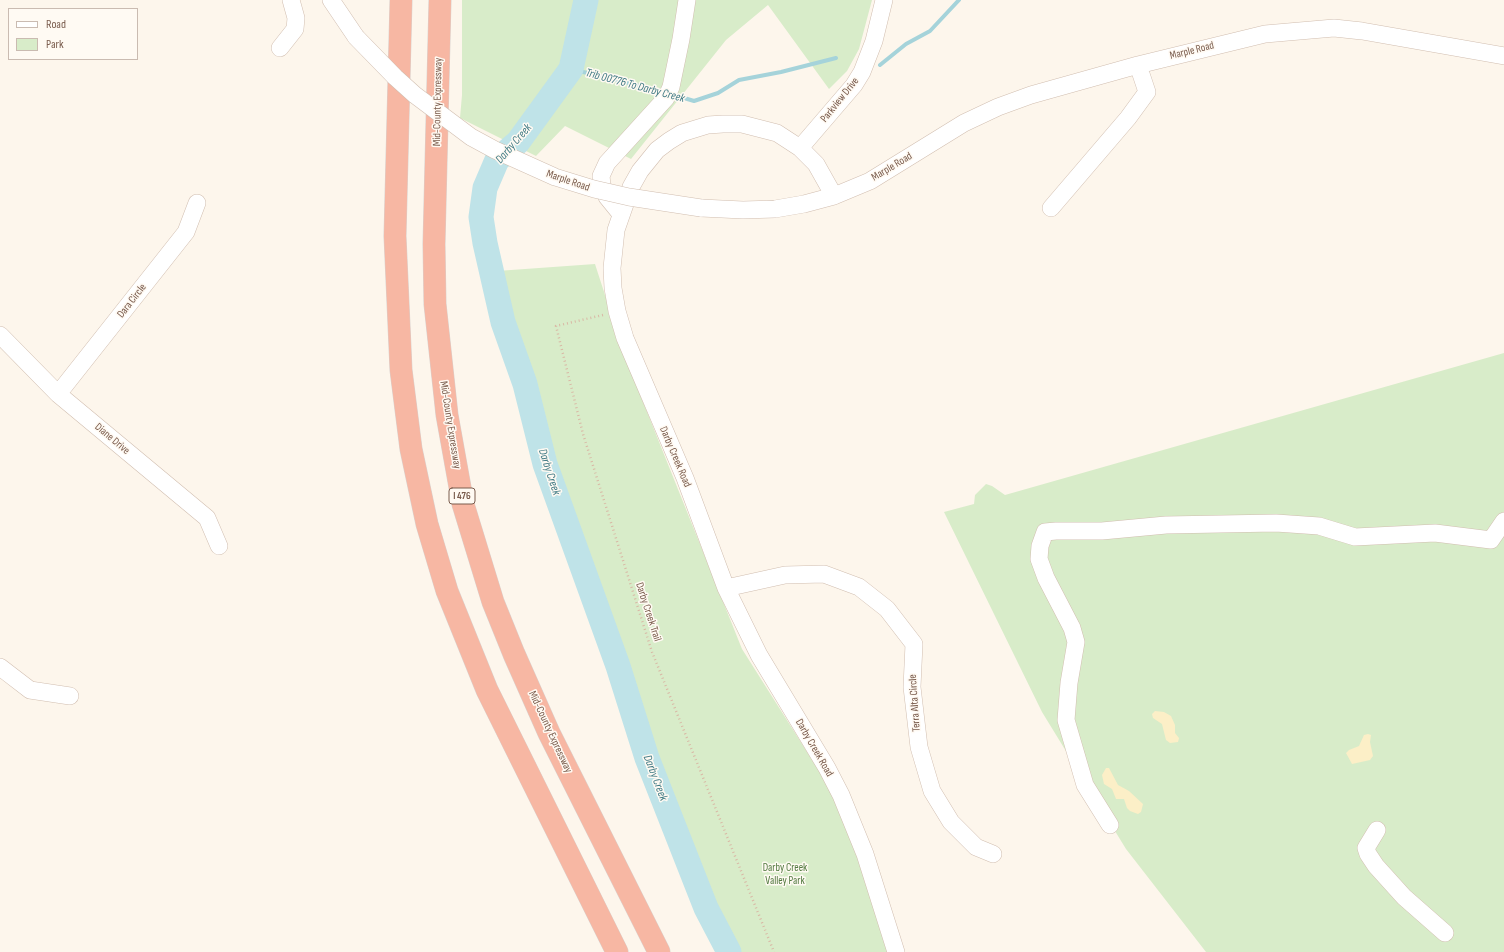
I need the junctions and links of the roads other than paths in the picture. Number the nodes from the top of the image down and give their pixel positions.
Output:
1 (291, 0) edge
2 (331, 0) edge
3 (401, 0) edge
4 (440, 0) edge
5 (687, 0) edge
6 (884, 0) edge
7 (280, 48) dead end
8 (1504, 56) edge
9 (1138, 65) junction
10 (800, 148) junction
11 (834, 196) junction
12 (197, 203) dead end
13 (1050, 208) dead end
14 (620, 213) junction
15 (0, 335) edge
16 (58, 394) junction
17 (1504, 521) edge
18 (219, 546) dead end
19 (726, 588) junction
20 (0, 666) edge
21 (70, 696) dead end
22 (1110, 825) dead end
23 (1377, 830) dead end
24 (993, 854) dead end
25 (1445, 933) dead end
26 (617, 952) edge
27 (659, 952) edge
28 (896, 952) edge

1 - 7 street
2 - 11 street, Marple Road, bridge
3 - 26 highway
4 - 27 highway, Mid-County Expressway / I 476
5 - 14 street
6 - 10 street, Parkview Drive
8 - 9 street, Marple Road
9 - 11 street, Marple Road
9 - 13 street
10 - 11 street, Darby Creek Road
10 - 14 street, Darby Creek Road
12 - 16 street, Dara Circle
14 - 19 street, Darby Creek Road
15 - 16 street, Diane Drive
16 - 18 street, Diane Drive
17 - 22 street
19 - 24 street, Terra Alta Circle
19 - 28 street, Darby Creek Road
20 - 21 street
23 - 25 street

